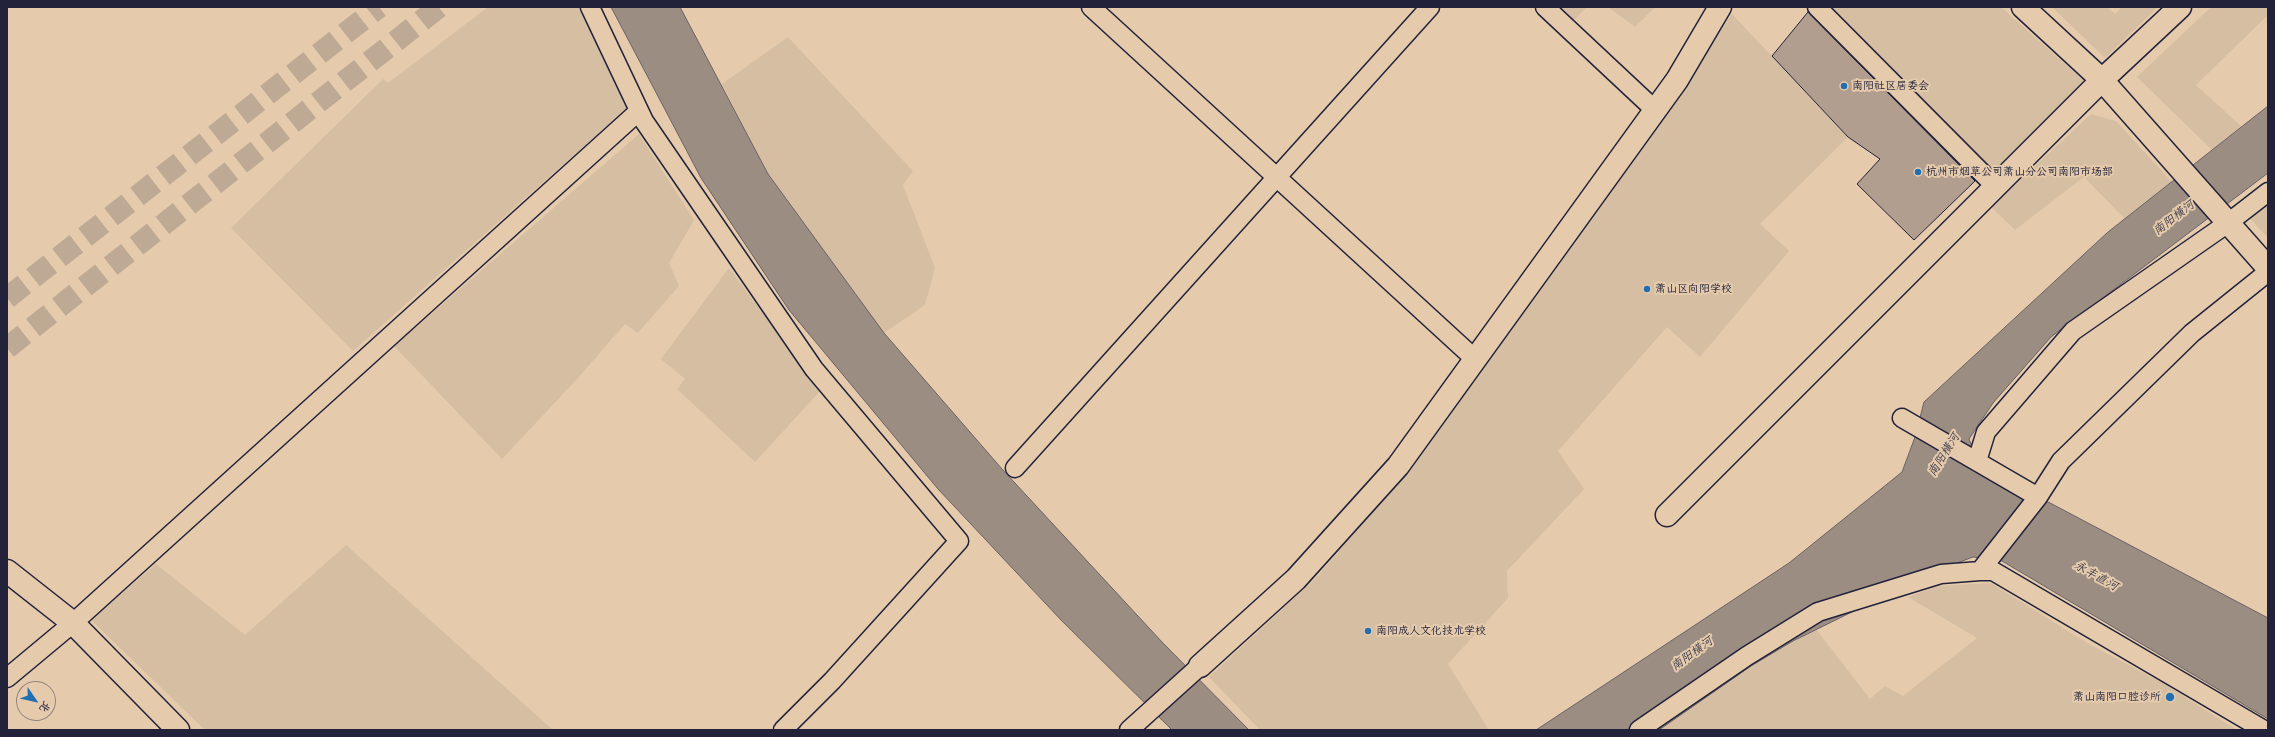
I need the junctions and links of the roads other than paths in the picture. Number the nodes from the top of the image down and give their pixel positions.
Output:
1 (590, 7) edge
2 (1091, 7) edge
3 (1430, 7) edge
4 (1545, 7) edge
5 (1720, 7) edge
6 (1817, 7) edge
7 (2023, 7) edge
8 (2180, 7) edge
9 (2102, 80) junction
10 (1655, 110) junction
11 (639, 112) junction
12 (1277, 177) junction
13 (1996, 187) junction
14 (2268, 192) edge
15 (2224, 218) junction
16 (2268, 268) edge
17 (2268, 272) edge
18 (1476, 360) junction
19 (1902, 418) dead end
20 (1977, 461) junction
21 (1015, 468) dead end
22 (2038, 497) junction
23 (1667, 515) dead end
24 (1980, 570) junction
25 (7, 571) edge
26 (73, 623) junction
27 (1200, 666) joint
28 (7, 678) edge
29 (1134, 726) edge
30 (178, 730) edge
31 (783, 730) edge
32 (1639, 730) edge
33 (2264, 730) edge

1 - 11 street
2 - 12 street
3 - 12 street
4 - 10 street
5 - 10 street
6 - 13 street
7 - 9 street
8 - 9 street
9 - 13 street
9 - 15 street
10 - 18 street
11 - 26 street
11 - 31 street
12 - 18 street
12 - 21 street
13 - 23 street
14 - 15 street
15 - 16 street
15 - 20 street
17 - 22 street
18 - 27 street
19 - 20 street
20 - 22 street
22 - 24 street
24 - 32 street
24 - 33 street
25 - 26 street
26 - 28 street
26 - 30 street
27 - 29 street

